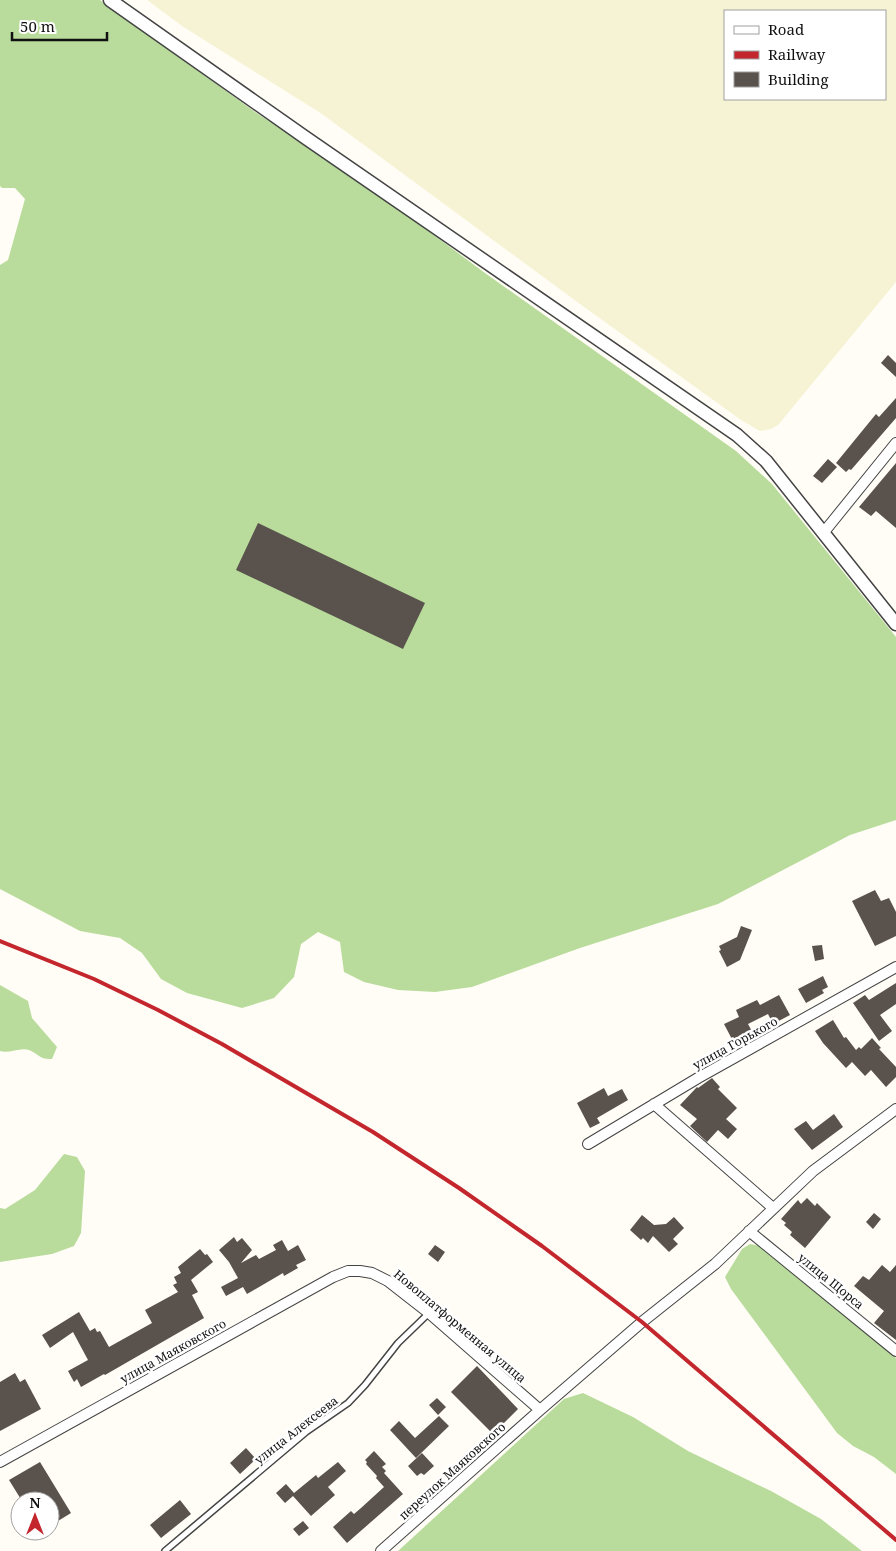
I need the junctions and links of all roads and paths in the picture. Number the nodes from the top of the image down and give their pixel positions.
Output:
1 (110, 0) edge
2 (896, 443) edge
3 (824, 532) junction
4 (896, 624) edge
5 (896, 967) edge
6 (654, 1104) junction
7 (896, 1108) edge
8 (588, 1144) dead end
9 (773, 1208) junction
10 (749, 1231) junction
11 (360, 1271) joint
12 (429, 1313) junction
13 (896, 1351) edge
14 (540, 1410) junction
15 (0, 1462) edge
16 (165, 1551) edge
17 (381, 1551) edge

1 - 3 street
2 - 3 street
3 - 4 street
5 - 6 street, улица Горького
6 - 8 street, улица Горького
6 - 9 street
7 - 9 street, переулок Маяковского
9 - 10 street, переулок Маяковского
10 - 13 street, улица Щорса
10 - 14 street, переулок Маяковского
11 - 12 street, Новоплатформенная улица
11 - 15 street, улица Маяковского
12 - 14 street, Новоплатформенная улица
12 - 16 lane, улица Алексеева
14 - 17 street, переулок Маяковского

